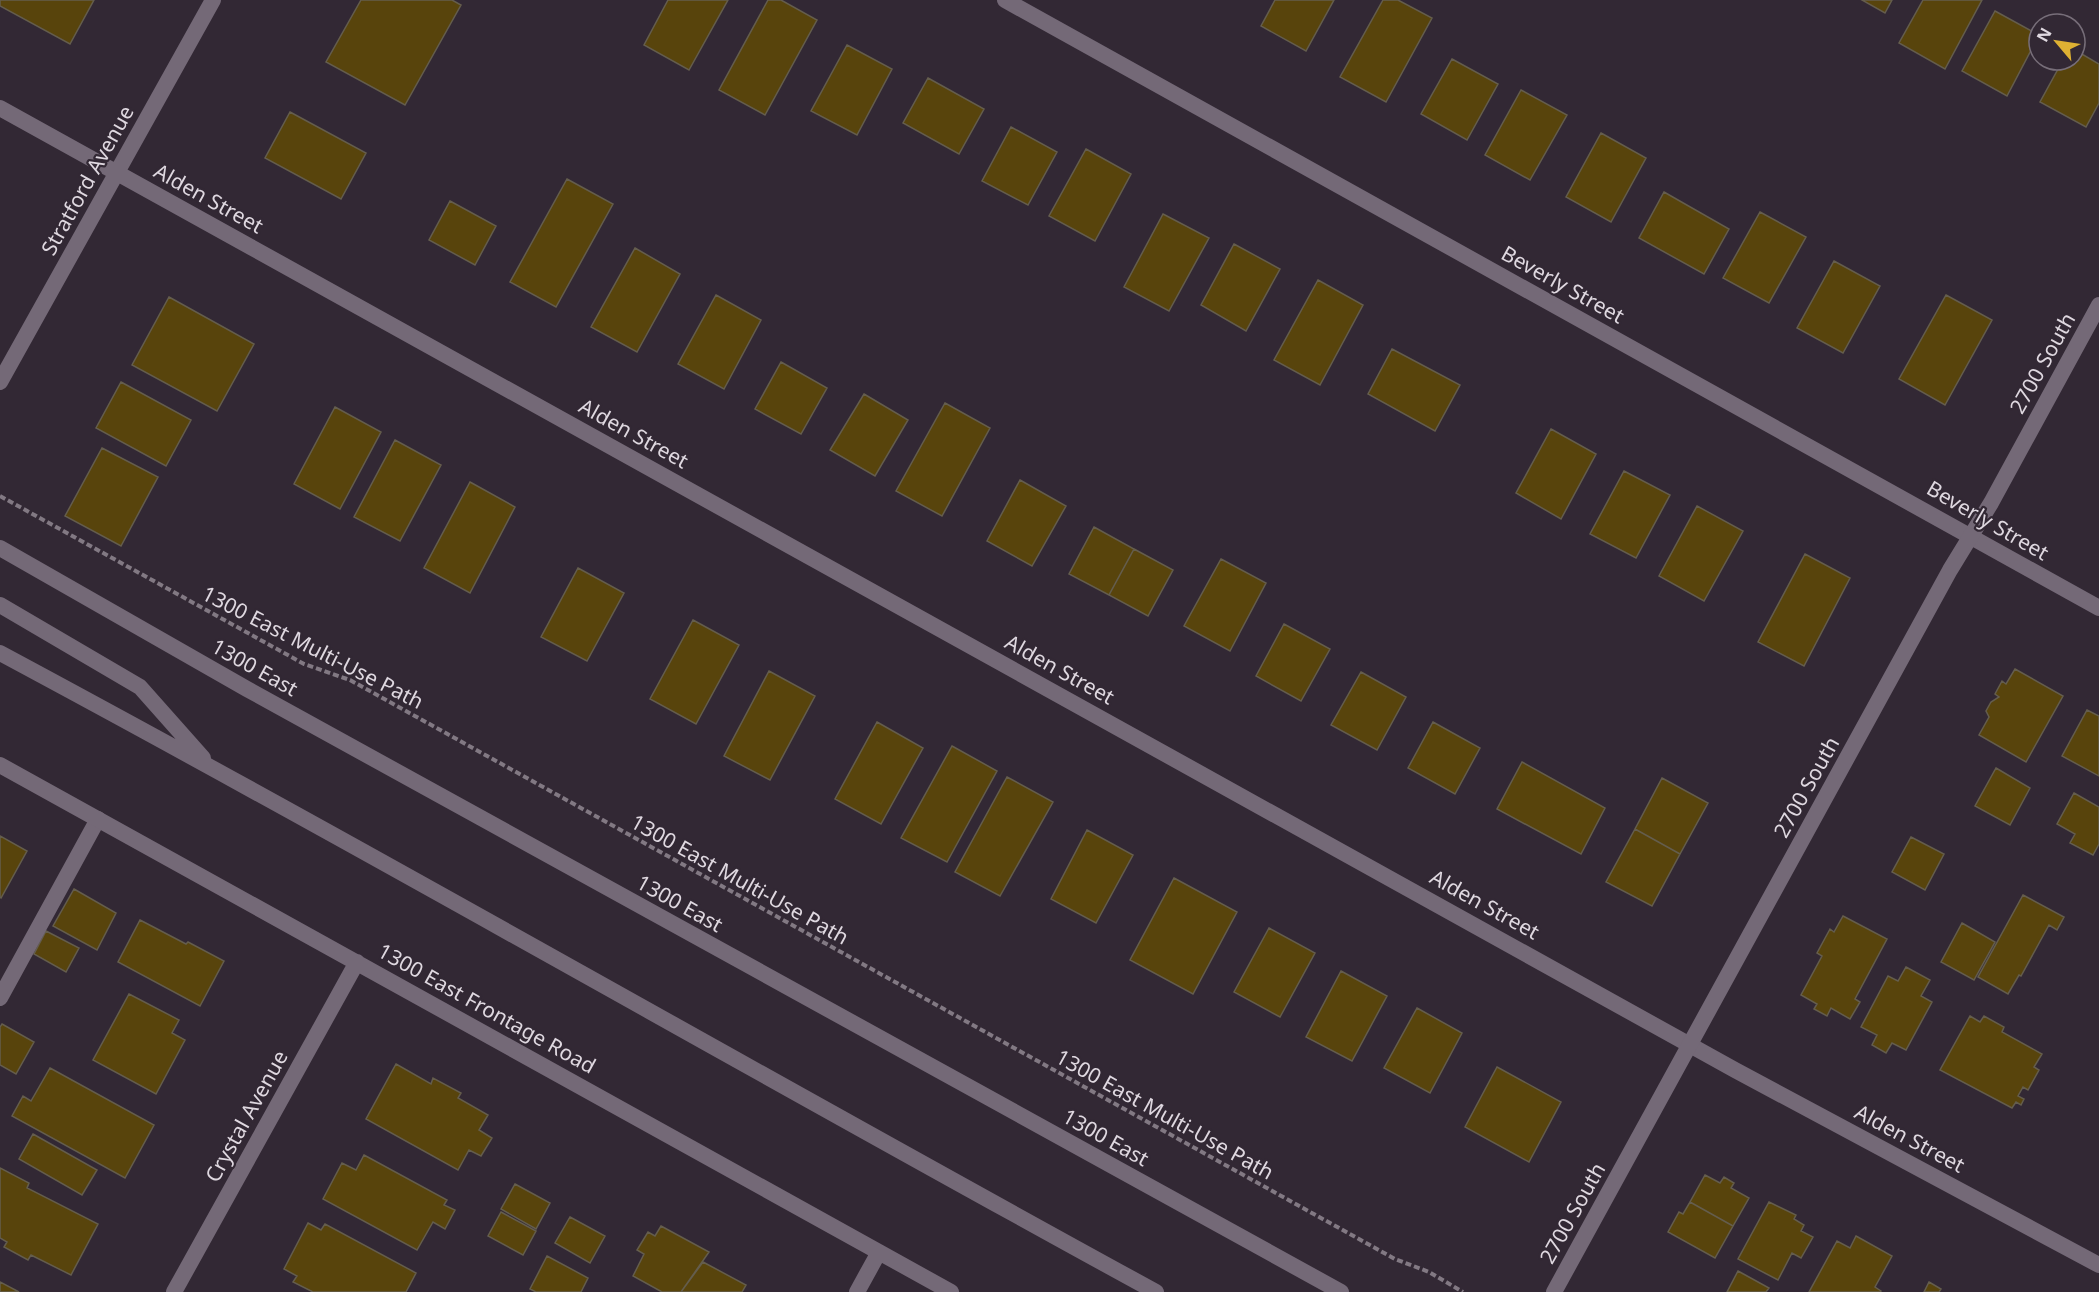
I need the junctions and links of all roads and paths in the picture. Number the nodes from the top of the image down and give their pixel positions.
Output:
1 (213, 0) edge
2 (1005, 0) edge
3 (0, 108) edge
4 (116, 172) junction
5 (2099, 305) edge
6 (0, 382) edge
7 (0, 496) edge
8 (1971, 536) junction
9 (0, 548) edge
10 (0, 605) edge
11 (2099, 608) edge
12 (0, 653) edge
13 (0, 765) edge
14 (211, 766) junction
15 (98, 819) junction
16 (357, 962) junction
17 (0, 998) edge
18 (1691, 1045) junction
19 (879, 1252) junction
20 (2099, 1265) edge
21 (174, 1292) edge
22 (857, 1292) edge
23 (951, 1292) edge
24 (1156, 1292) edge
25 (1341, 1292) edge
26 (1463, 1292) edge
27 (1554, 1292) edge

1 - 4 street, Stratford Avenue
2 - 8 street, Beverly Street
3 - 4 street, Alden Street
4 - 6 street, Stratford Avenue
4 - 18 street, Alden Street
5 - 8 street, 2700 South
7 - 26 path, 1300 East Multi-Use Path
8 - 11 street, Beverly Street
8 - 18 street, 2700 South
9 - 25 street, 1300 East
10 - 14 street
12 - 14 street
13 - 15 street, 1300 East Frontage Road
14 - 24 street
15 - 16 street, 1300 East Frontage Road
15 - 17 street
16 - 19 street, 1300 East Frontage Road
16 - 21 street, Crystal Avenue
18 - 20 street, Alden Street
18 - 27 street, 2700 South
19 - 22 street
19 - 23 street, 1300 East Frontage Road

